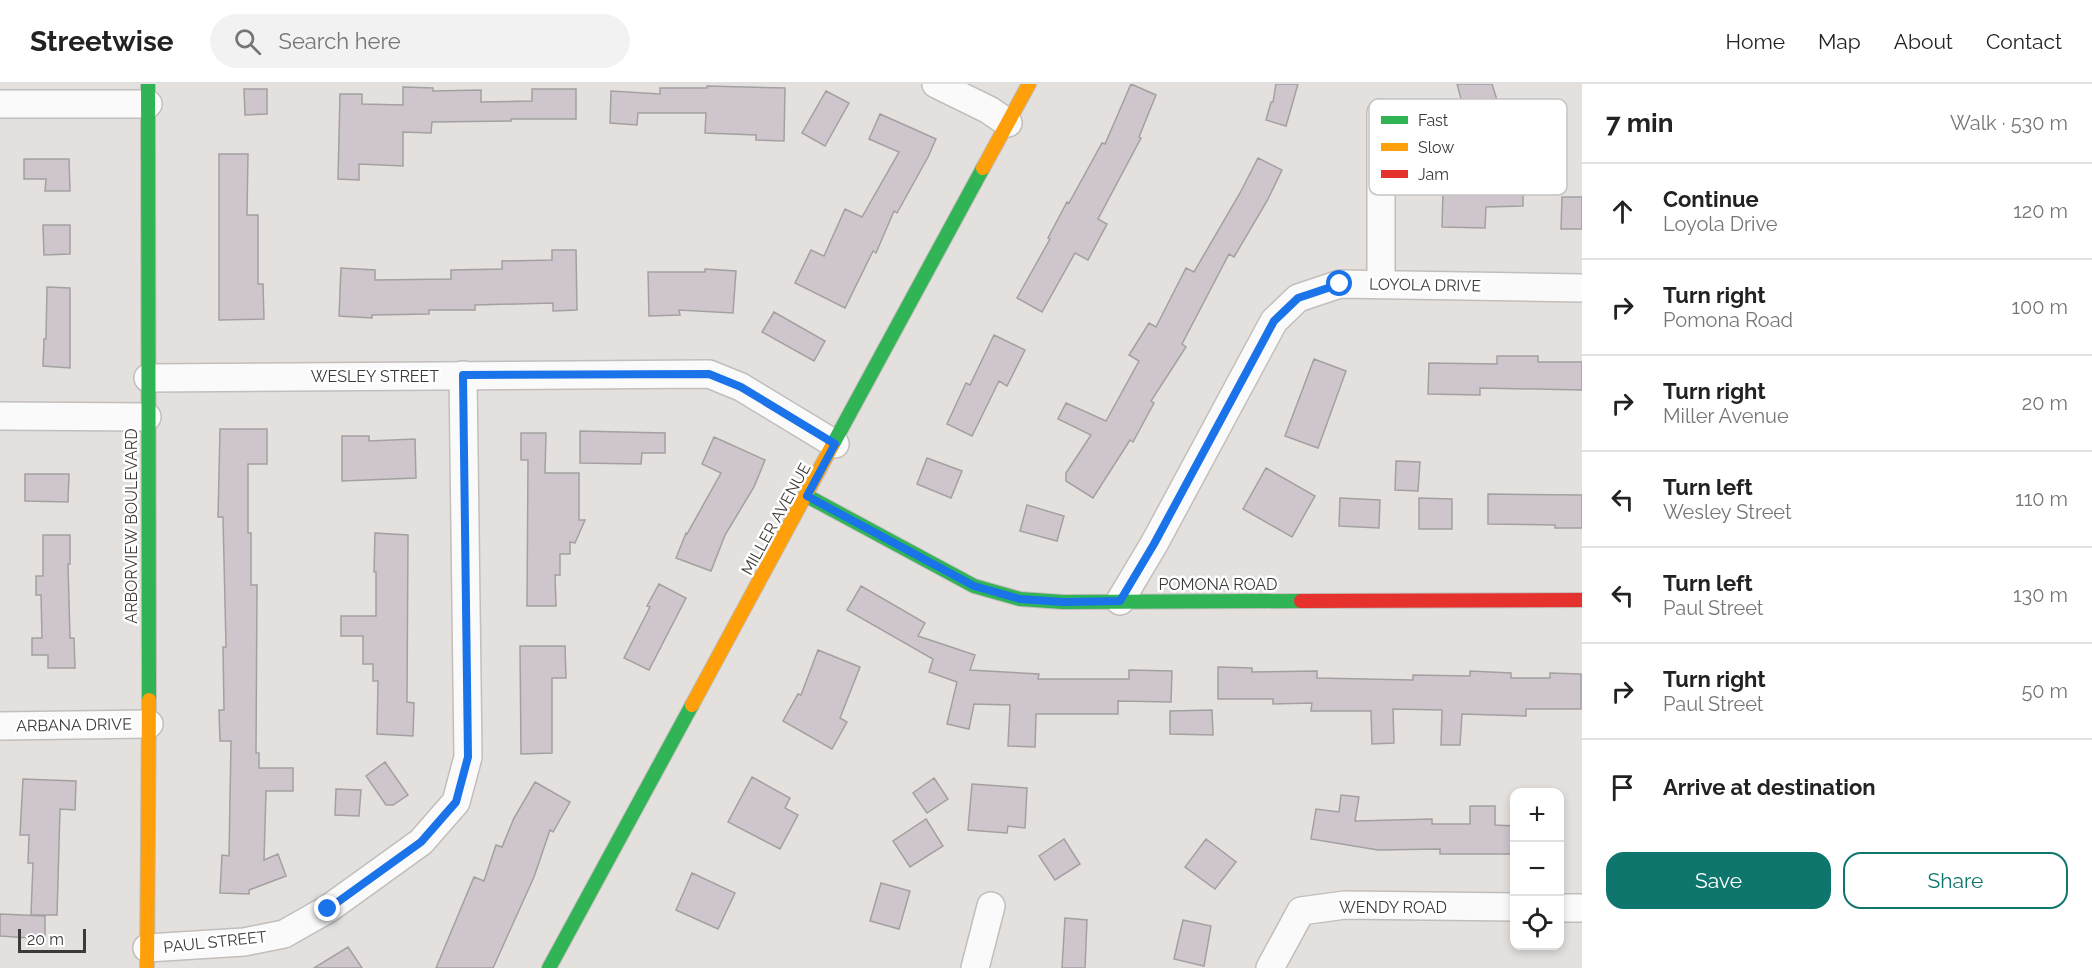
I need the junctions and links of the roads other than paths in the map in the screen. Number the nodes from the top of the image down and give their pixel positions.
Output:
1 (936, 84) edge
2 (1029, 84) edge
3 (148, 94) edge
4 (0, 104) edge
5 (1008, 123) junction
6 (1381, 195) edge
7 (1381, 284) junction
8 (1582, 288) edge
9 (463, 375) junction
10 (148, 378) junction
11 (0, 417) edge
12 (147, 417) junction
13 (835, 444) junction
14 (807, 496) junction
15 (1582, 600) edge
16 (1120, 601) junction
17 (149, 724) junction
18 (0, 726) edge
19 (991, 906) dead end
20 (1510, 907) edge
21 (1564, 908) edge
22 (1582, 908) edge
23 (147, 958) edge
24 (549, 968) edge
25 (975, 968) edge
26 (1270, 968) edge

1 - 5 street
2 - 5 street, MILLER AVENUE
3 - 4 street
3 - 10 street, ARBORVIEW BOULEVARD
5 - 13 street, MILLER AVENUE
6 - 7 street
7 - 8 street, LOYOLA DRIVE
7 - 16 street, LOYOLA DRIVE
9 - 10 street, WESLEY STREET
9 - 13 street, WESLEY STREET
9 - 23 street, PAUL STREET
10 - 12 street, ARBORVIEW BOULEVARD
11 - 12 street
12 - 17 street, ARBORVIEW BOULEVARD
13 - 14 street, MILLER AVENUE
14 - 16 street, POMONA ROAD
14 - 24 street, MILLER AVENUE
15 - 16 street, POMONA ROAD
17 - 18 street, ARBANA DRIVE
17 - 23 street, ARBORVIEW BOULEVARD
19 - 25 street
20 - 26 street, WENDY ROAD
21 - 22 street

